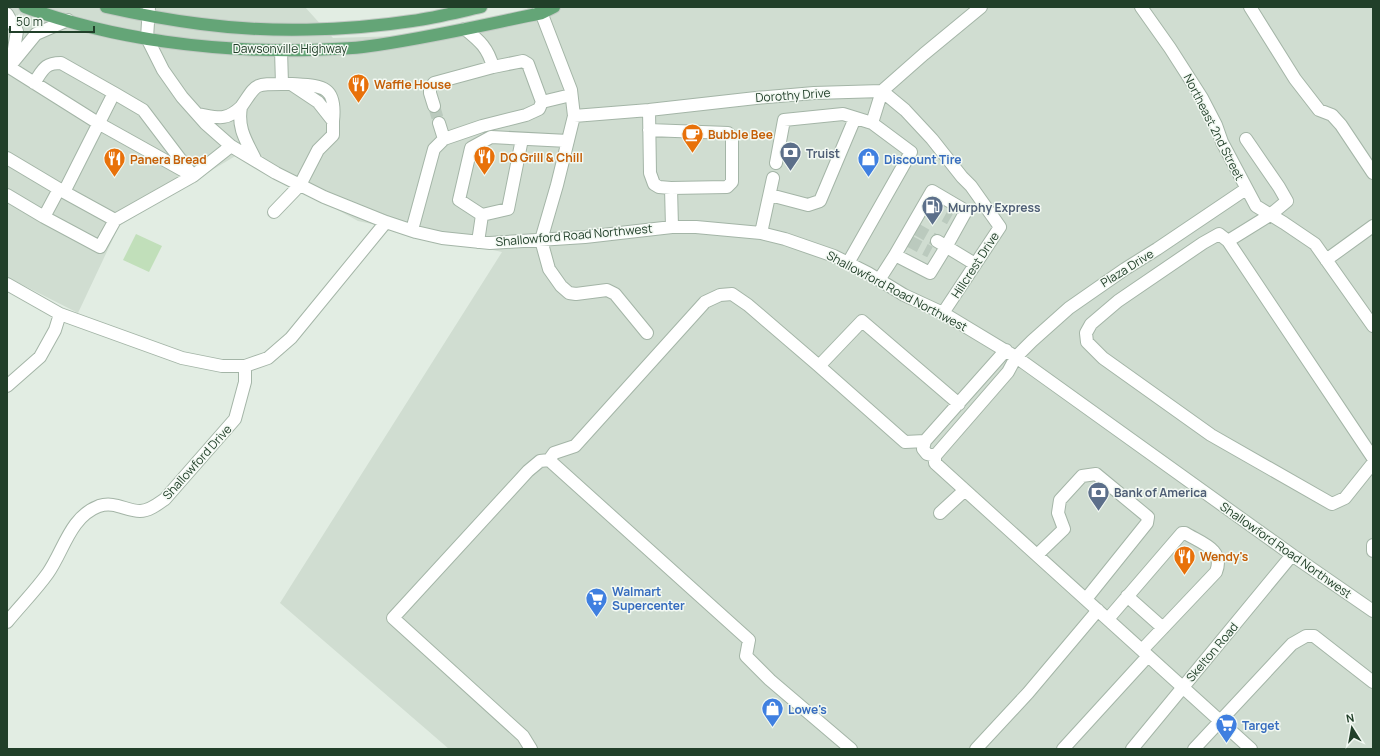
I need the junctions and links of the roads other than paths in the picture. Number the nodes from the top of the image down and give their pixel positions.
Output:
1 (25, 7) edge
2 (106, 7) edge
3 (481, 7) edge
4 (554, 7) edge
5 (980, 7) edge
6 (1141, 7) edge
7 (1250, 7) edge
8 (540, 10) edge
9 (149, 11) edge
10 (7, 14) edge
11 (68, 20) junction
12 (465, 29) junction
13 (147, 38) junction
14 (281, 50) junction
15 (9, 67) junction
16 (493, 67) junction
17 (34, 83) junction
18 (286, 84) junction
19 (882, 91) junction
20 (114, 93) junction
21 (571, 94) junction
22 (542, 102) junction
23 (434, 106) tunnel mouth
24 (241, 107) junction
25 (649, 110) junction
26 (197, 114) junction
27 (574, 116) junction
28 (855, 118) junction
29 (98, 123) junction
30 (439, 123) tunnel mouth
31 (872, 123) junction
32 (649, 130) junction
33 (444, 139) junction
34 (522, 139) junction
35 (1246, 139) dead end
36 (568, 141) junction
37 (231, 146) junction
38 (7, 158) edge
39 (256, 161) junction
40 (776, 163) dead end
41 (1373, 173) edge
42 (193, 176) junction
43 (773, 178) dead end
44 (300, 185) junction
45 (671, 188) junction
46 (1246, 189) junction
47 (62, 190) junction
48 (7, 195) edge
49 (770, 195) junction
50 (274, 212) dead end
51 (1270, 215) junction
52 (482, 216) junction
53 (44, 217) junction
54 (115, 220) junction
55 (386, 222) junction
56 (1373, 226) edge
57 (672, 227) junction
58 (412, 230) junction
59 (761, 233) junction
60 (541, 240) junction
61 (1228, 241) junction
62 (478, 242) junction
63 (942, 244) junction
64 (895, 255) junction
65 (1326, 260) junction
66 (848, 262) junction
67 (975, 264) junction
68 (879, 280) junction
69 (7, 284) edge
70 (943, 313) junction
71 (60, 314) junction
72 (1373, 326) edge
73 (647, 333) dead end
74 (1006, 350) junction
75 (1016, 357) junction
76 (245, 366) junction
77 (819, 366) junction
78 (7, 386) edge
79 (958, 404) junction
80 (925, 441) junction
81 (935, 456) junction
82 (1373, 458) edge
83 (549, 460) junction
84 (1373, 463) edge
85 (965, 490) junction
86 (940, 513) dead end
87 (1373, 545) edge
88 (1373, 551) edge
89 (1037, 555) junction
90 (1292, 555) junction
91 (1127, 596) junction
92 (1086, 599) junction
93 (1098, 610) junction
94 (1373, 611) edge
95 (1108, 619) junction
96 (7, 622) edge
97 (1163, 628) junction
98 (1145, 653) junction
99 (1373, 682) edge
100 (1183, 687) junction
101 (1221, 722) junction
102 (531, 749) edge
103 (851, 749) edge
104 (976, 749) edge
105 (1064, 749) edge
106 (1132, 749) edge
107 (1194, 749) edge
108 (1251, 749) edge

1 - 11 main road, Dawsonville Highway
2 - 9 main road, Dawsonville Highway
3 - 9 main road, Dawsonville Highway
4 - 8 main road, Dawsonville Highway
5 - 19 street
6 - 46 street, Northeast 2nd Street
7 - 41 street
8 - 12 main road, Dawsonville Highway
8 - 21 street
9 - 13 street
10 - 15 street
11 - 13 main road, Dawsonville Highway
11 - 15 street
12 - 14 main road, Dawsonville Highway
12 - 16 street
13 - 14 main road, Dawsonville Highway
13 - 26 street, Shallowford Road Northwest
14 - 18 street
15 - 17 street
16 - 22 street
16 - 23 street
17 - 20 street
17 - 29 street
18 - 24 street
18 - 44 street
19 - 25 street, Dorothy Drive
19 - 31 street
19 - 67 street, Hillcrest Drive
20 - 29 street
20 - 42 street
21 - 22 street
21 - 27 street
22 - 33 street
24 - 26 street
24 - 39 street
25 - 27 street, Dorothy Drive
25 - 32 street
26 - 37 street, Shallowford Road Northwest
27 - 36 street
28 - 31 street
28 - 40 street
28 - 49 street
29 - 42 street
29 - 47 street
30 - 33 street
31 - 66 street
32 - 45 street
32 - 45 street
33 - 58 street
34 - 36 street
34 - 52 street
34 - 52 street
35 - 51 street
36 - 60 street
37 - 39 street, Shallowford Road Northwest
37 - 42 street
38 - 47 street
39 - 44 street, Shallowford Road Northwest
42 - 54 street
43 - 49 street
44 - 50 street
44 - 55 street, Shallowford Road Northwest
45 - 57 street
46 - 51 street, Northeast 2nd Street
46 - 75 street, Plaza Drive
47 - 53 street
47 - 54 street
48 - 53 street
49 - 59 street
51 - 61 street
51 - 65 street, Northeast 2nd Street
52 - 62 street
53 - 54 street
55 - 58 street, Shallowford Road Northwest
55 - 76 street
56 - 65 street
57 - 59 street, Shallowford Road Northwest
57 - 60 street, Shallowford Road Northwest
58 - 62 street, Shallowford Road Northwest
59 - 66 street, Shallowford Road Northwest
60 - 62 street, Shallowford Road Northwest
60 - 73 street
61 - 82 street
61 - 84 street
63 - 64 street
63 - 64 street
63 - 67 street
64 - 68 street
65 - 72 street, Northeast 2nd Street
66 - 68 street, Shallowford Road Northwest
67 - 70 street, Hillcrest Drive
68 - 70 street, Shallowford Road Northwest
69 - 71 street
70 - 74 street, Shallowford Road Northwest
71 - 76 street
71 - 78 street
74 - 75 street, Shallowford Road Northwest
74 - 79 street
75 - 81 street, Plaza Drive
75 - 90 street, Shallowford Road Northwest
76 - 96 street, Shallowford Drive
77 - 79 street
77 - 80 street
77 - 83 street
79 - 80 street
80 - 81 street
81 - 85 street
83 - 102 street
83 - 103 street
85 - 86 street
85 - 89 street
87 - 88 street
89 - 92 street
89 - 92 street
90 - 94 street, Shallowford Road Northwest
90 - 100 street, Skelton Road
91 - 95 street
91 - 97 street
91 - 97 street
92 - 93 street
93 - 95 street
93 - 104 street
95 - 98 street
97 - 98 street
98 - 100 street
98 - 105 street
99 - 101 street
100 - 101 street
100 - 106 street, Skelton Road
101 - 107 street
101 - 108 street

